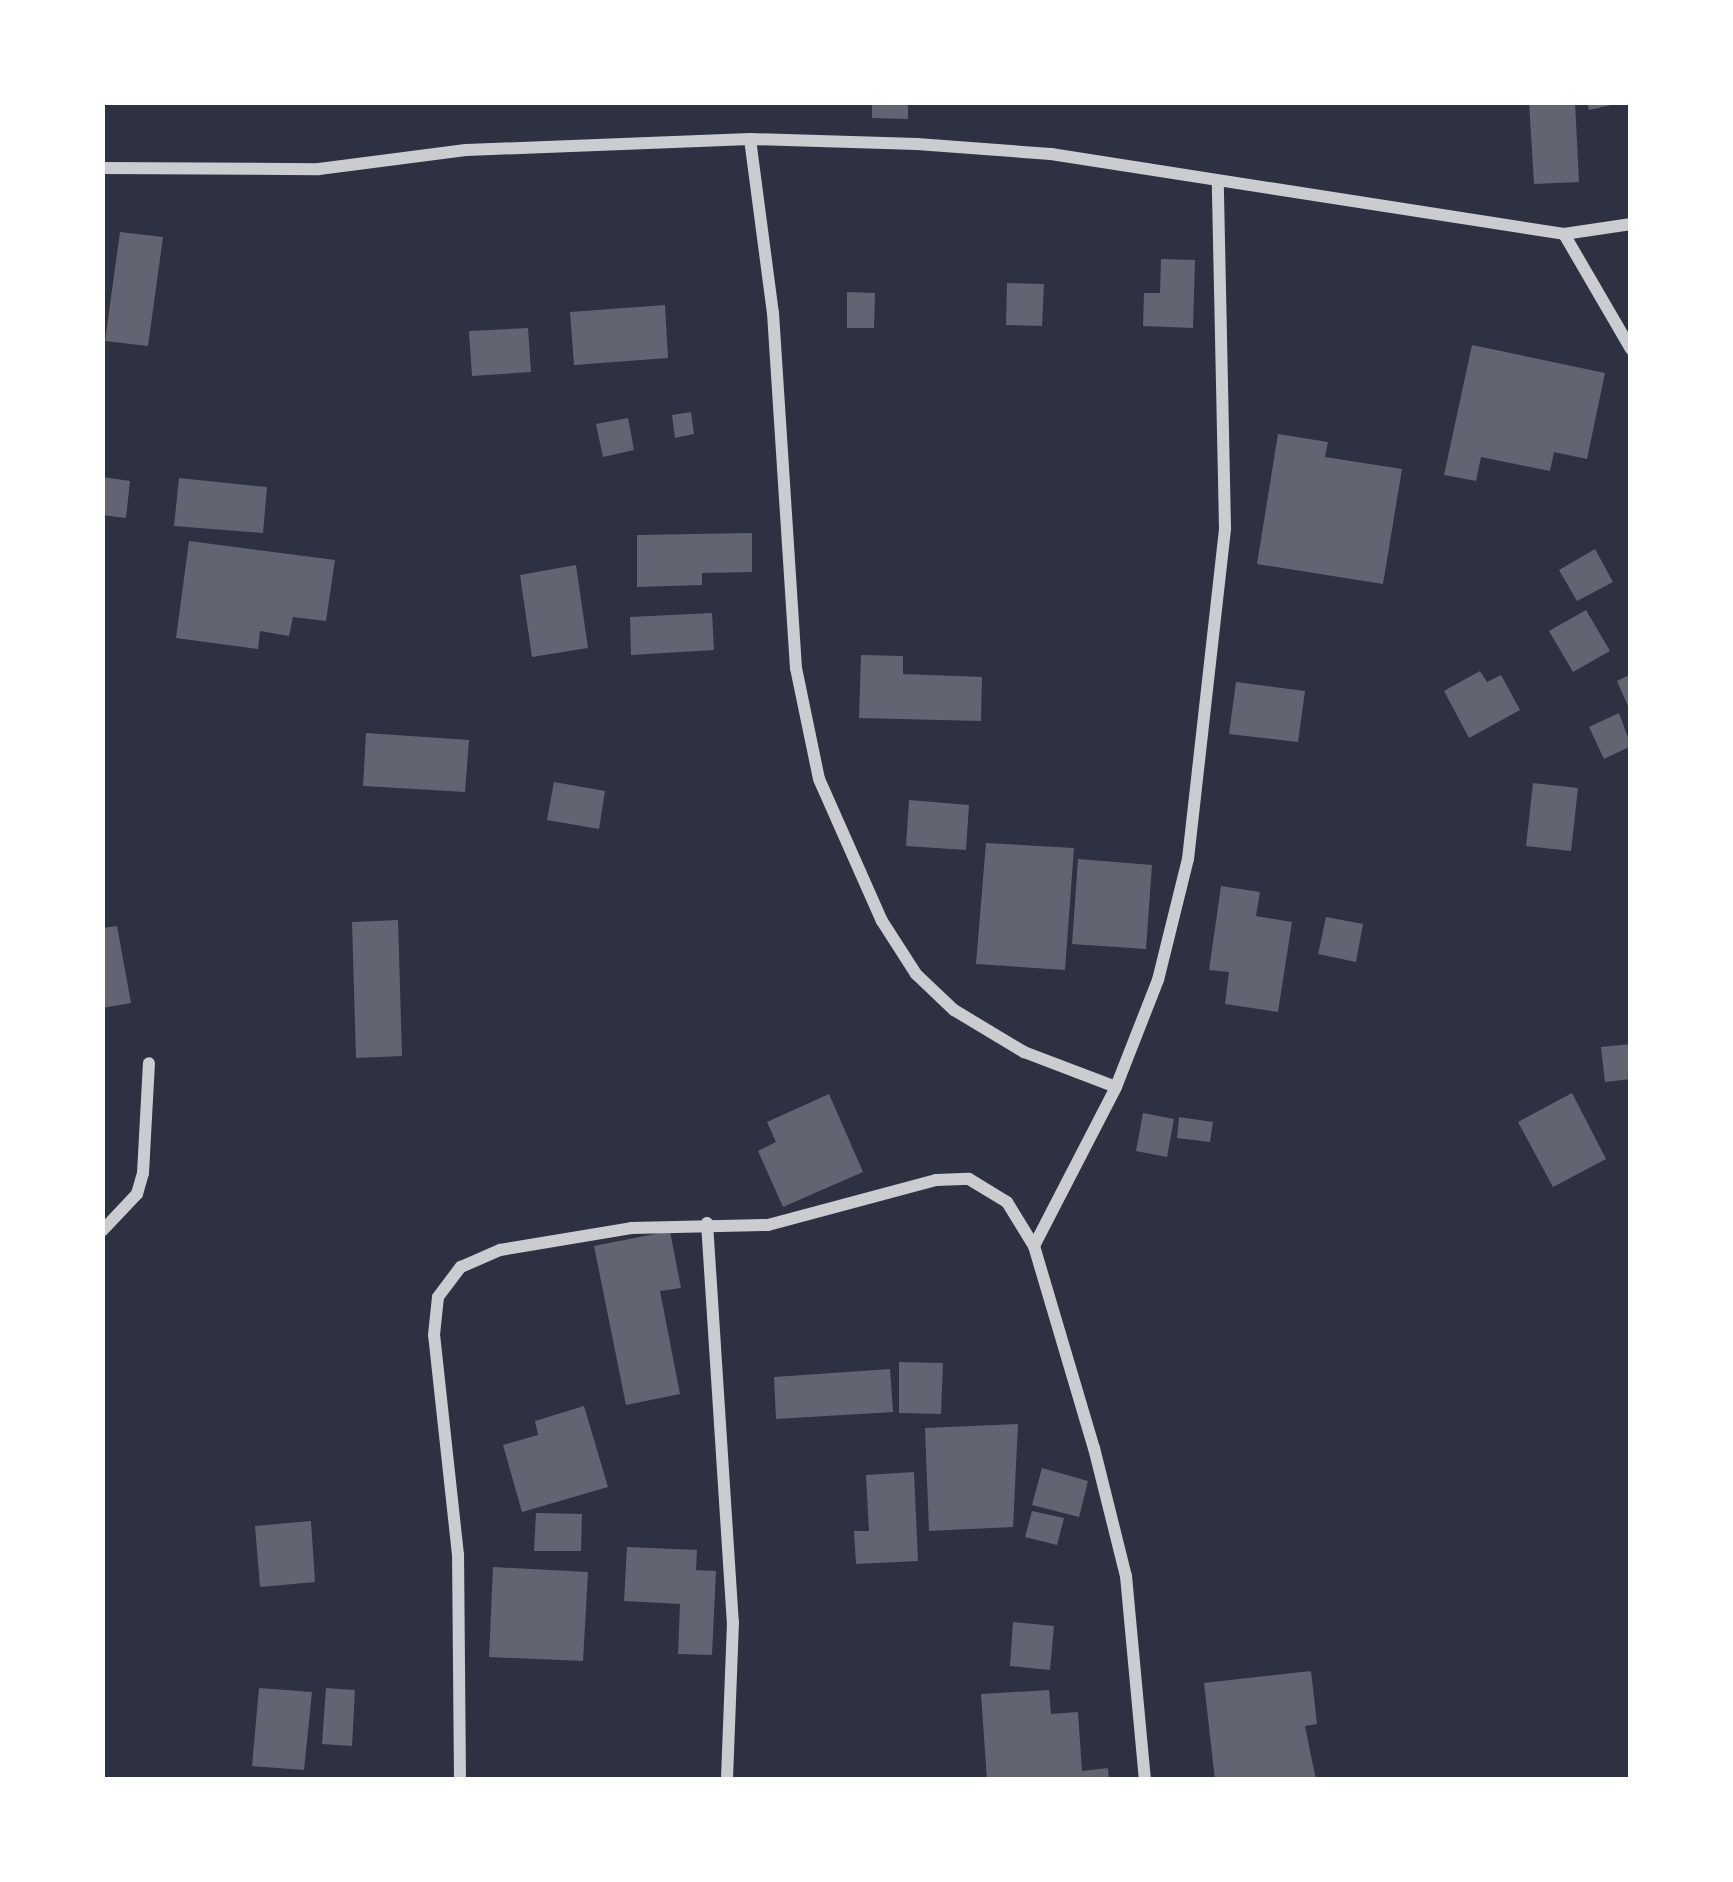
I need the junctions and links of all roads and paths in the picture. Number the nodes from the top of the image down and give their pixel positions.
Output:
1 (750, 139) junction
2 (102, 168) edge
3 (1218, 185) junction
4 (1631, 224) edge
5 (1564, 234) junction
6 (1631, 349) edge
7 (149, 1063) dead end
8 (1116, 1087) junction
9 (707, 1223) junction
10 (102, 1231) edge
11 (1034, 1246) junction
12 (460, 1780) edge
13 (728, 1780) edge
14 (1145, 1780) edge

1 - 2 street
1 - 3 street
1 - 8 street
3 - 5 street
3 - 8 street
4 - 5 street
5 - 6 street
7 - 10 street
8 - 11 street
9 - 11 street
9 - 12 street
9 - 13 street
11 - 14 street

